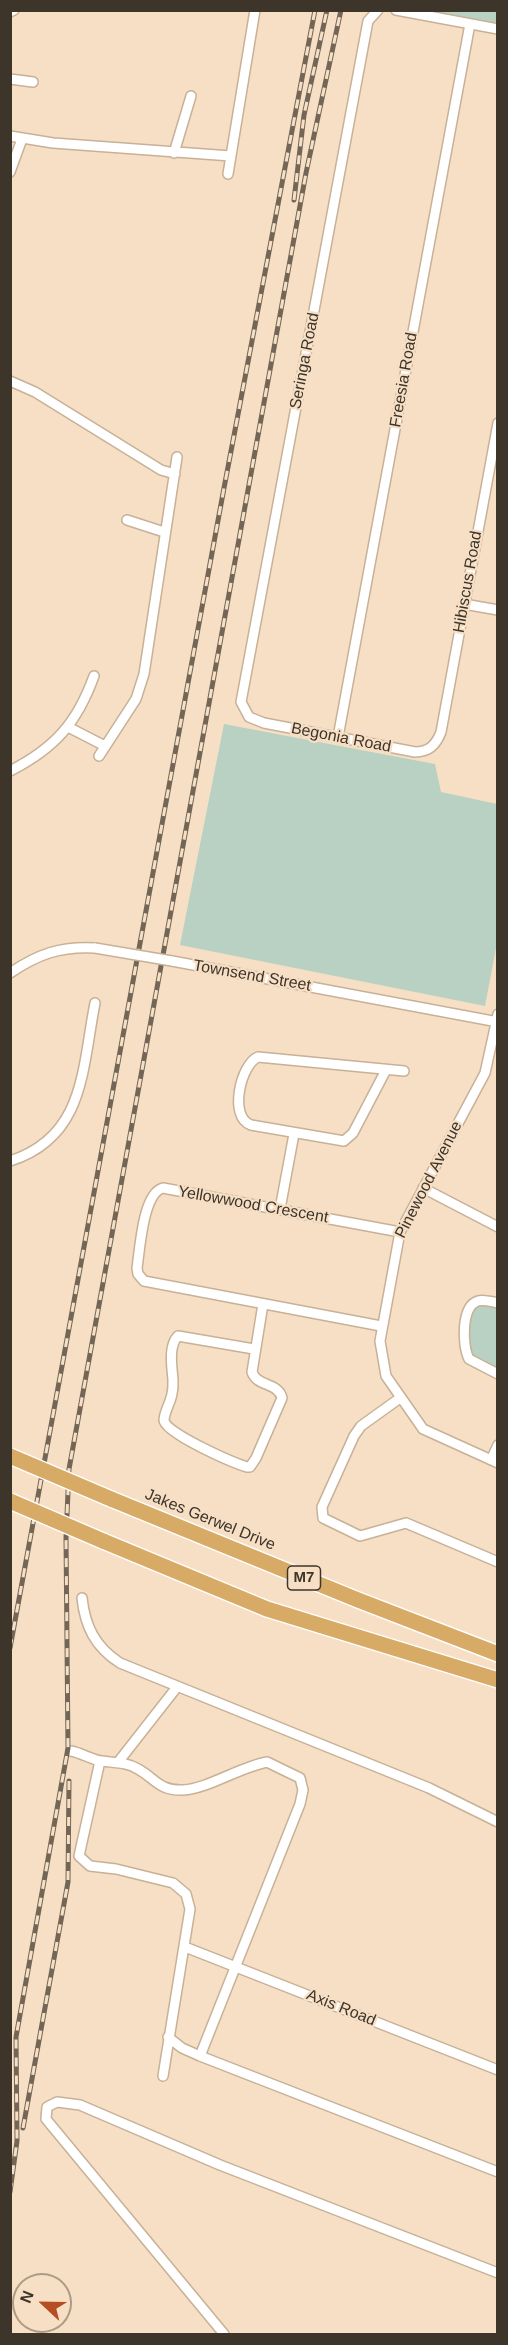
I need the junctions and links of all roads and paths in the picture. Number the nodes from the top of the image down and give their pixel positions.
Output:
1 (255, 10) edge
2 (396, 10) edge
3 (377, 11) edge
4 (408, 12) edge
5 (470, 24) junction
6 (498, 29) edge
7 (10, 79) edge
8 (33, 82) dead end
9 (190, 96) dead end
10 (10, 136) edge
11 (22, 138) junction
12 (174, 153) junction
13 (231, 156) junction
14 (10, 172) edge
15 (228, 174) dead end
16 (10, 381) edge
17 (498, 423) edge
18 (177, 457) dead end
19 (175, 474) junction
20 (126, 520) dead end
21 (164, 532) junction
22 (464, 604) junction
23 (498, 610) edge
24 (94, 676) dead end
25 (245, 713) joint
26 (68, 727) junction
27 (338, 737) junction
28 (437, 741) joint
29 (105, 746) junction
30 (99, 756) dead end
31 (10, 771) edge
32 (10, 973) edge
33 (95, 1003) dead end
34 (497, 1019) edge
35 (386, 1070) junction
36 (404, 1071) dead end
37 (294, 1134) junction
38 (10, 1161) edge
39 (423, 1188) junction
40 (280, 1209) junction
41 (498, 1227) edge
42 (400, 1232) junction
43 (498, 1303) edge
44 (263, 1304) junction
45 (381, 1326) junction
46 (254, 1349) junction
47 (498, 1374) edge
48 (400, 1398) junction
49 (498, 1445) edge
50 (10, 1456) edge
51 (494, 1461) edge
52 (10, 1501) edge
53 (498, 1562) edge
54 (81, 1598) dead end
55 (498, 1653) edge
56 (498, 1680) edge
57 (177, 1687) junction
58 (71, 1751) dead end
59 (100, 1761) junction
60 (118, 1761) junction
61 (498, 1822) edge
62 (185, 1947) junction
63 (235, 1966) junction
64 (168, 2037) junction
65 (200, 2056) junction
66 (498, 2070) edge
67 (163, 2076) dead end
68 (498, 2172) edge
69 (498, 2273) edge
70 (224, 2334) edge

1 - 13 street
2 - 4 street
3 - 25 street, Seringa Road
4 - 5 street
5 - 6 street
5 - 27 street, Freesia Road
7 - 8 street
9 - 12 street
10 - 11 street
11 - 12 street
11 - 14 street
12 - 13 street
13 - 15 street
16 - 19 street
17 - 22 street, Hibiscus Road
18 - 19 street
19 - 21 street
20 - 21 street
21 - 29 street
22 - 23 street
22 - 28 street, Hibiscus Road
24 - 26 street
25 - 27 street, Begonia Road
26 - 29 street
26 - 31 street
27 - 28 street, Begonia Road
29 - 30 street
32 - 34 street, Townsend Street, bridge
33 - 38 street
34 - 39 street, Pinewood Avenue
35 - 36 street
35 - 37 street
35 - 37 street
37 - 40 street
39 - 41 street
39 - 42 street, Pinewood Avenue
40 - 42 street, Yellowwood Crescent
40 - 44 street, Yellowwood Crescent
42 - 45 street, Pinewood Avenue
43 - 47 street
44 - 45 street, Yellowwood Crescent
44 - 46 street
45 - 48 street, Pinewood Avenue
46 - 46 street
48 - 51 street, Pinewood Avenue
48 - 53 street
49 - 51 street
50 - 55 highway, Jakes Gerwel Drive / M7, bridge
52 - 56 highway, bridge
54 - 57 street
57 - 60 street
57 - 61 street
58 - 59 street
59 - 60 street
59 - 62 street
60 - 63 street
62 - 63 street, Axis Road
62 - 64 street
63 - 65 street
63 - 66 street, Axis Road
64 - 65 street
64 - 67 street
65 - 68 street
69 - 70 street

